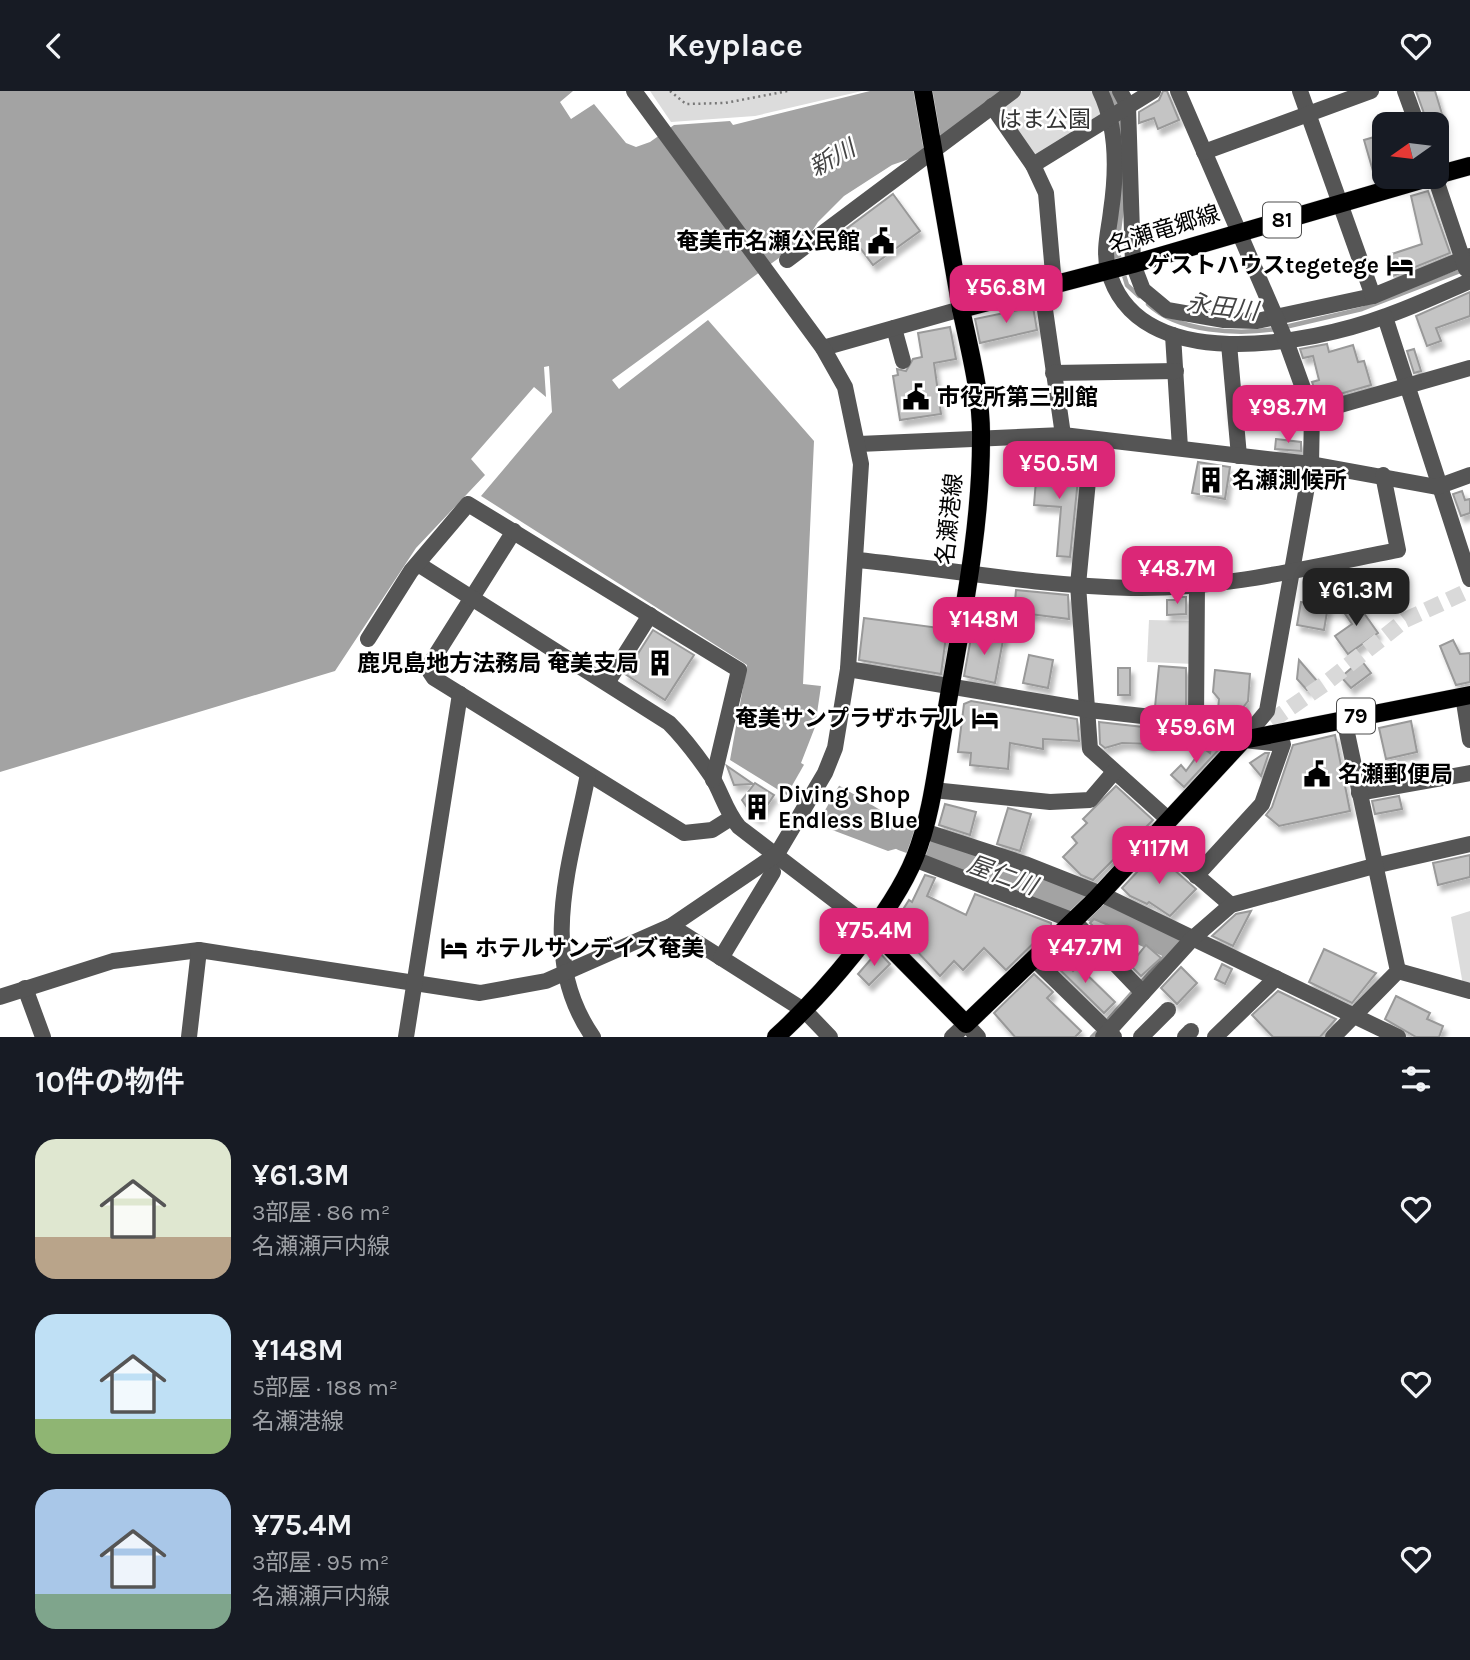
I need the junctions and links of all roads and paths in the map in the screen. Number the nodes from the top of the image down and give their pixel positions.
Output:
1 (634, 91) edge
2 (670, 91) edge
3 (788, 91) edge
4 (923, 91) edge
5 (1013, 91) edge
6 (1100, 91) edge
7 (1120, 91) edge
8 (1153, 91) edge
9 (1178, 91) edge
10 (1300, 91) edge
11 (1371, 91) edge
12 (1405, 91) edge
13 (992, 106) junction
14 (1128, 106) junction
15 (1413, 112) edge
16 (1308, 114) junction
17 (1111, 118) junction
18 (932, 148) junction
19 (1204, 152) junction
20 (1033, 165) junction
21 (1470, 166) edge
22 (1449, 172) edge
23 (1390, 189) edge
24 (1439, 189) edge
25 (1342, 203) junction
26 (1238, 232) junction
27 (1466, 257) edge
28 (787, 260) dead end
29 (1133, 264) junction
30 (1108, 271) junction
31 (1470, 281) edge
32 (1048, 287) junction
33 (1373, 296) junction
34 (961, 309) junction
35 (1275, 316) junction
36 (1385, 317) junction
37 (894, 328) junction
38 (1173, 335) junction
39 (1286, 341) junction
40 (1229, 344) junction
41 (823, 348) junction
42 (903, 361) dead end
43 (1470, 368) edge
44 (1176, 371) junction
45 (1053, 373) junction
46 (1406, 387) junction
47 (1312, 412) junction
48 (1063, 435) junction
49 (1092, 439) junction
50 (981, 440) junction
51 (859, 444) junction
52 (1180, 449) junction
53 (1239, 456) junction
54 (1311, 464) junction
55 (1383, 475) junction
56 (1470, 475) edge
57 (1437, 487) junction
58 (514, 531) junction
59 (857, 560) junction
60 (418, 564) junction
61 (969, 571) junction
62 (1294, 571) junction
63 (1470, 579) edge
64 (1198, 583) junction
65 (1078, 585) junction
66 (471, 599) junction
67 (650, 615) junction
68 (368, 639) dead end
69 (848, 669) junction
70 (607, 683) junction
71 (951, 685) junction
72 (460, 694) junction
73 (1466, 695) edge
74 (1089, 710) junction
75 (1344, 719) junction
76 (1196, 722) junction
77 (1243, 740) junction
78 (1470, 740) edge
79 (1114, 772) junction
80 (1470, 773) edge
81 (588, 774) junction
82 (713, 780) junction
83 (933, 790) junction
84 (1359, 793) junction
85 (731, 818) junction
86 (1169, 820) junction
87 (923, 832) junction
88 (1153, 838) junction
89 (1470, 844) edge
90 (777, 854) junction
91 (915, 857) junction
92 (1374, 866) junction
93 (773, 871) dead end
94 (1196, 876) junction
95 (1098, 897) junction
96 (1231, 905) junction
97 (1076, 919) junction
98 (671, 926) junction
99 (871, 928) junction
100 (1192, 939) junction
101 (199, 950) junction
102 (721, 958) junction
103 (1034, 958) junction
104 (1398, 971) junction
105 (564, 973) junction
106 (1276, 978) junction
107 (414, 983) junction
108 (25, 988) junction
109 (1470, 991) edge
110 (1143, 993) junction
111 (0, 997) edge
112 (1168, 1010) dead end
113 (805, 1011) junction
114 (1354, 1015) junction
115 (972, 1031) edge
116 (1108, 1035) edge
117 (43, 1037) edge
118 (189, 1037) edge
119 (406, 1037) edge
120 (593, 1037) edge
121 (776, 1037) edge
122 (830, 1037) edge
123 (952, 1037) edge
124 (1141, 1037) edge
125 (1215, 1037) edge
126 (1333, 1037) edge
127 (1398, 1037) edge

1 - 41 street
2 - 3 path
4 - 18 main road
5 - 13 street
6 - 17 street
7 - 14 street
8 - 14 street
9 - 19 street
10 - 16 street
11 - 16 street
12 - 15 street
13 - 18 street
13 - 20 street
14 - 17 street
14 - 29 street
16 - 19 street
16 - 25 street
17 - 20 street
17 - 30 street
18 - 28 street
18 - 34 main road
19 - 26 street
20 - 32 street
21 - 22 main road, 名瀬竜郷線 / 81
23 - 25 main road, 名瀬竜郷線 / 81
24 - 27 street
25 - 26 main road, 名瀬竜郷線 / 81
25 - 33 street
26 - 29 main road, 名瀬竜郷線 / 81
26 - 35 street
27 - 31 street
27 - 33 street
29 - 30 main road, 名瀬竜郷線 / 81
29 - 35 street
30 - 32 main road, 名瀬竜郷線 / 81
30 - 38 street
31 - 36 street
32 - 34 main road, 名瀬竜郷線 / 81
32 - 45 street
33 - 35 street
34 - 37 street
34 - 50 main road, 名瀬港線
35 - 39 street
36 - 39 street
36 - 46 street
37 - 41 street
37 - 42 street
38 - 40 street
38 - 44 street
39 - 40 street
39 - 47 street
40 - 53 street
41 - 51 street
43 - 46 street
44 - 45 street
44 - 52 street
45 - 48 street
46 - 47 street
46 - 57 street
47 - 54 street
48 - 49 street
48 - 50 street
49 - 52 street
49 - 65 street
50 - 51 street
50 - 61 main road, 名瀬港線
51 - 59 street
52 - 53 street
53 - 54 street
54 - 55 street
54 - 62 street
55 - 57 street
55 - 62 street
56 - 57 street
57 - 63 street
58 - 60 street
58 - 66 street
58 - 67 street
59 - 61 street
59 - 69 street
60 - 66 street
60 - 68 street
61 - 65 street
61 - 71 main road, 名瀬港線
62 - 64 street
62 - 77 street
64 - 65 street
64 - 76 street
65 - 74 street
66 - 70 street
66 - 72 street
67 - 70 street
67 - 82 street
69 - 71 street
69 - 90 street
70 - 82 street
71 - 74 street
71 - 83 main road, 名瀬港線
72 - 81 street
72 - 107 street
73 - 75 main road, 79
73 - 78 street
74 - 76 street
74 - 79 street
75 - 77 main road, 79
75 - 84 street
76 - 77 street
77 - 86 main road
77 - 94 street
79 - 83 street
79 - 86 street
80 - 84 street
81 - 85 street
81 - 105 street
82 - 85 street
83 - 87 main road, 名瀬港線
84 - 92 street
85 - 90 street
86 - 88 main road
87 - 91 main road, 名瀬港線
87 - 95 street
88 - 94 street
88 - 95 main road
89 - 92 street
90 - 98 street
90 - 99 street
91 - 97 street
91 - 99 main road, 名瀬港線
92 - 96 street
92 - 104 street
93 - 102 street
94 - 96 street
95 - 97 main road
95 - 100 street
96 - 100 street
97 - 103 main road
97 - 110 street
98 - 102 street
98 - 105 street
99 - 113 main road, 名瀬港線
99 - 115 main road
100 - 106 street
100 - 110 street
101 - 107 street
101 - 108 street
101 - 118 street
102 - 113 street
103 - 115 main road
103 - 116 street
104 - 109 street
104 - 114 street
105 - 107 street
105 - 120 street
106 - 114 street
106 - 125 street
107 - 119 street
108 - 111 street
108 - 117 street
110 - 116 street
112 - 124 street
113 - 121 main road, 名瀬港線
113 - 122 street
114 - 126 street
114 - 127 street
115 - 123 street

